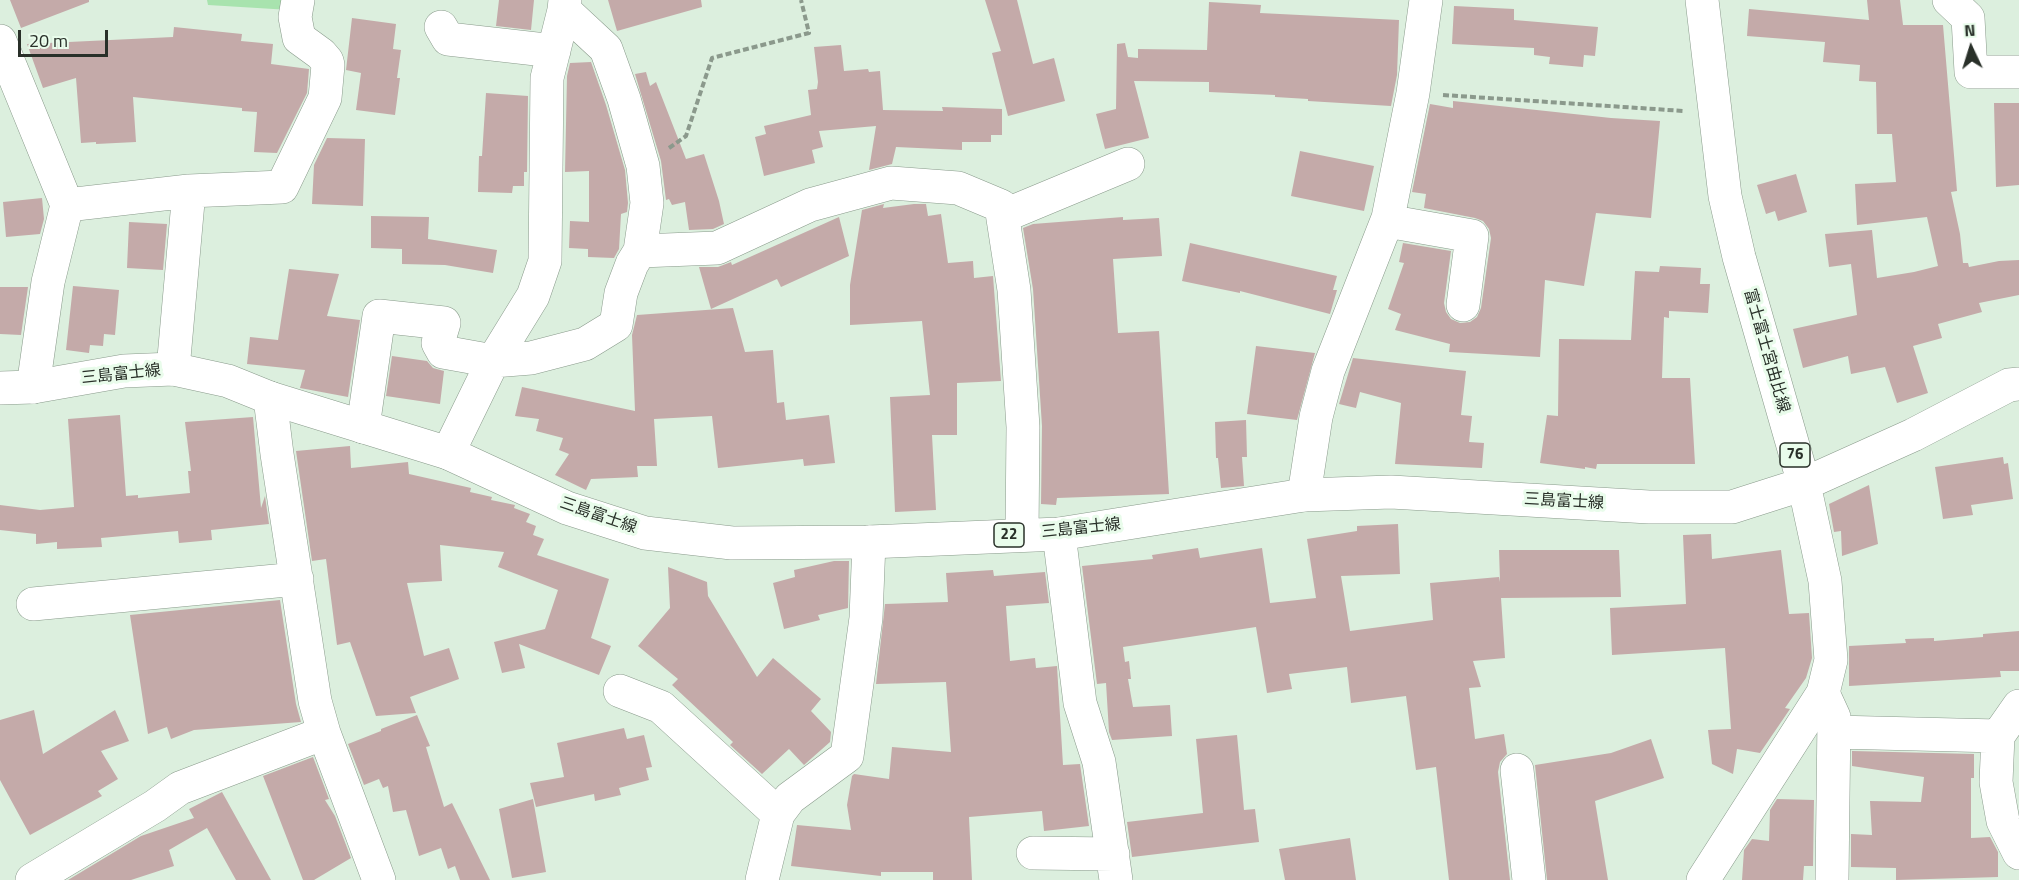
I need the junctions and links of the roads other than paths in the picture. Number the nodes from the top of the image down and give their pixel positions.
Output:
1 (298, 0) edge
2 (1426, 0) edge
3 (1702, 0) edge
4 (1949, 0) edge
5 (564, 5) edge
6 (441, 27) dead end
7 (0, 41) edge
8 (554, 51) junction
9 (2019, 72) edge
10 (1128, 165) dead end
11 (189, 191) junction
12 (67, 205) junction
13 (1003, 216) junction
14 (1387, 221) junction
15 (640, 252) junction
16 (1463, 305) dead end
17 (493, 361) junction
18 (173, 369) junction
19 (2019, 384) edge
20 (33, 387) junction
21 (0, 388) edge
22 (270, 398) junction
23 (363, 427) junction
24 (447, 453) junction
25 (1804, 484) junction
26 (1304, 495) junction
27 (1022, 534) junction
28 (1059, 534) junction
29 (869, 542) junction
30 (297, 579) junction
31 (33, 604) dead end
32 (620, 691) dead end
33 (1823, 693) junction
34 (2019, 706) edge
35 (1834, 732) junction
36 (324, 733) junction
37 (1998, 736) junction
38 (1517, 770) dead end
39 (778, 814) junction
40 (1033, 853) dead end
41 (2019, 853) edge
42 (1115, 867) edge
43 (32, 880) edge
44 (379, 880) edge
45 (762, 880) edge
46 (1529, 880) edge
47 (1703, 880) edge
48 (1832, 880) edge

1 - 11 street
2 - 14 street
3 - 25 street, 富士富士宮由比線 / 76
4 - 9 street
5 - 8 street
5 - 15 street
6 - 8 street
7 - 12 street
8 - 17 street
10 - 13 street
11 - 12 street
11 - 18 street
12 - 20 street
13 - 15 street
13 - 27 street
14 - 16 street
14 - 26 street
15 - 17 street
17 - 23 street
17 - 24 street
18 - 20 street, 三島富士線 / 22
18 - 22 street, 三島富士線 / 22
19 - 25 street, 三島富士線 / 22
20 - 21 street, 三島富士線 / 22
22 - 23 street, 三島富士線 / 22
22 - 30 street
23 - 24 street, 三島富士線 / 22
24 - 29 street, 三島富士線 / 22
25 - 26 street, 三島富士線 / 22
25 - 33 street, 富士富士宮由比線 / 76
26 - 28 street, 三島富士線 / 22
27 - 28 street, 三島富士線 / 22
27 - 29 street, 三島富士線 / 22
28 - 42 street
29 - 39 street
30 - 31 street
30 - 36 street
32 - 39 street
33 - 35 street
33 - 47 street, 富士富士宮由比線 / 76
34 - 37 street
35 - 37 street
35 - 48 street
36 - 43 street
36 - 44 street
37 - 41 street
38 - 46 street
39 - 45 street
40 - 42 street

